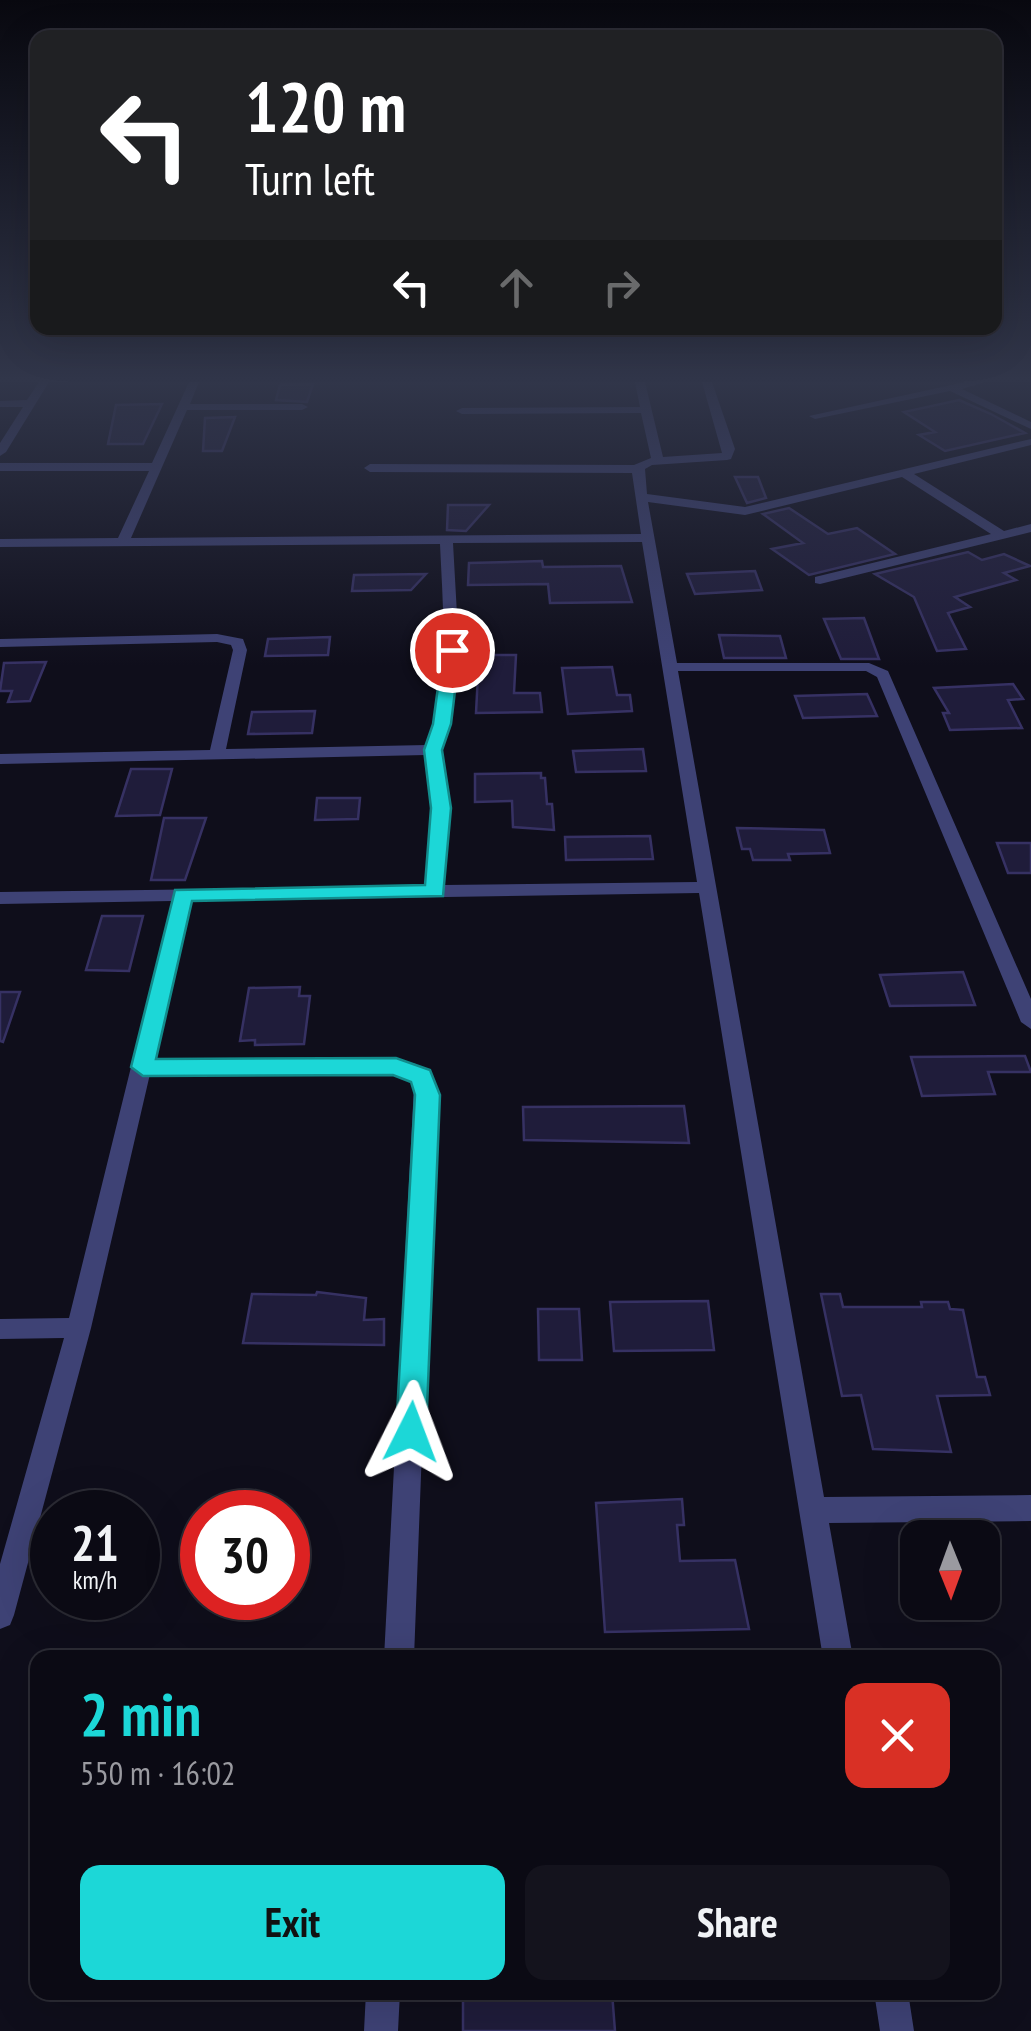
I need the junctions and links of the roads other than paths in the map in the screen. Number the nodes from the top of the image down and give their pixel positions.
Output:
1 (152, 477) edge
2 (639, 477) edge
3 (888, 477) edge
4 (910, 477) edge
5 (642, 498) junction
6 (1031, 528) edge
7 (1002, 535) junction
8 (649, 538) junction
9 (446, 539) junction
10 (0, 542) edge
11 (123, 542) junction
12 (820, 580) dead end
13 (0, 642) edge
14 (670, 667) junction
15 (433, 750) junction
16 (217, 754) junction
17 (0, 759) edge
18 (707, 887) junction
19 (435, 891) junction
20 (183, 895) junction
21 (0, 898) edge
22 (1031, 1022) edge
23 (143, 1067) junction
24 (79, 1328) junction
25 (0, 1329) edge
26 (1031, 1508) edge
27 (815, 1510) junction
28 (0, 1615) edge
29 (399, 1650) edge
30 (837, 1650) edge
31 (382, 2000) edge
32 (892, 2000) edge
33 (381, 2031) edge
34 (897, 2031) edge

1 - 11 street
2 - 5 street
3 - 5 street
4 - 7 street
5 - 8 street
6 - 7 street
7 - 12 street
8 - 9 street
8 - 14 street
9 - 11 street
9 - 15 street
10 - 11 street
13 - 16 street
14 - 18 street
14 - 22 street
15 - 16 street
15 - 19 street
16 - 17 street
18 - 19 street
18 - 27 street
19 - 20 street
20 - 21 street
20 - 23 street
23 - 24 street
23 - 29 street
24 - 25 street
24 - 28 street
26 - 27 street
27 - 30 street
31 - 33 street
32 - 34 street

